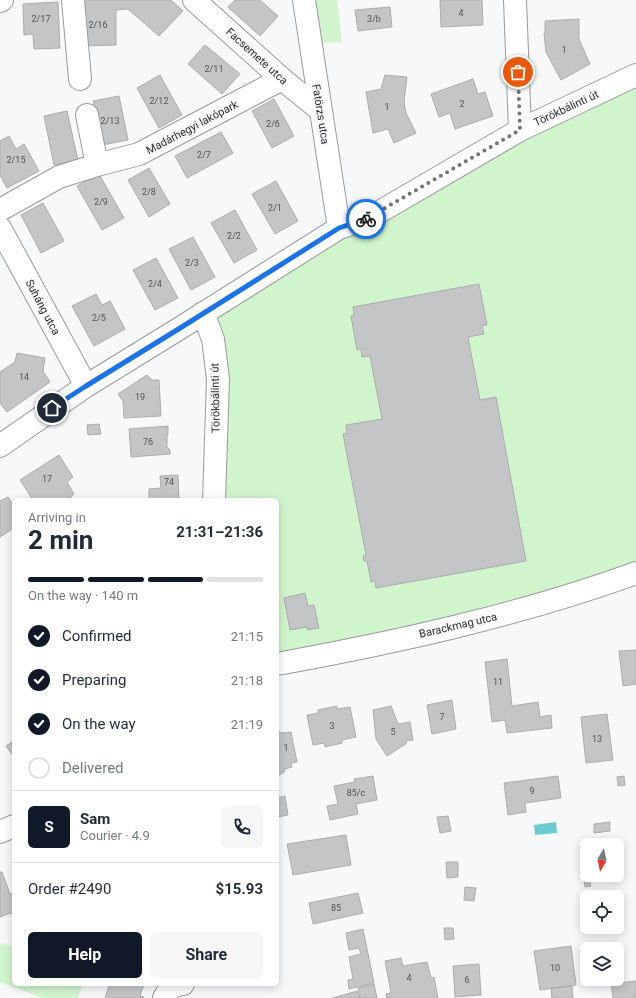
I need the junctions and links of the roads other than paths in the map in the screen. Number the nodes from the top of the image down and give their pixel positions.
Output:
1 (73, 0) edge
2 (194, 0) edge
3 (304, 0) edge
4 (515, 0) edge
5 (636, 75) edge
6 (80, 79) dead end
7 (282, 79) junction
8 (320, 110) junction
9 (87, 115) dead end
10 (520, 130) junction
11 (97, 165) junction
12 (0, 210) edge
13 (0, 228) edge
14 (339, 228) junction
15 (203, 313) junction
16 (86, 386) junction
17 (0, 446) edge
18 (214, 498) edge
19 (636, 573) edge
20 (279, 664) edge
21 (12, 827) edge
22 (0, 832) edge
23 (174, 986) edge
24 (189, 986) edge
25 (164, 998) edge
26 (188, 998) edge

1 - 6 street
2 - 7 street, Facsemete utca
3 - 8 street, Fatörzs utca
4 - 10 street
5 - 10 street, Törökbálinti út
7 - 8 street, Facsemete utca
7 - 11 street, Madárhegyi lakópark
8 - 14 street, Fatörzs utca
9 - 11 street
10 - 14 street, Törökbálinti út
11 - 12 street, Madárhegyi lakópark
13 - 16 street, Suháng utca
14 - 15 street, Törökbálinti út
15 - 16 street
15 - 18 street, Törökbálinti út
16 - 17 street
19 - 20 street, Barackmag utca
21 - 22 street
23 - 25 street
24 - 26 street

